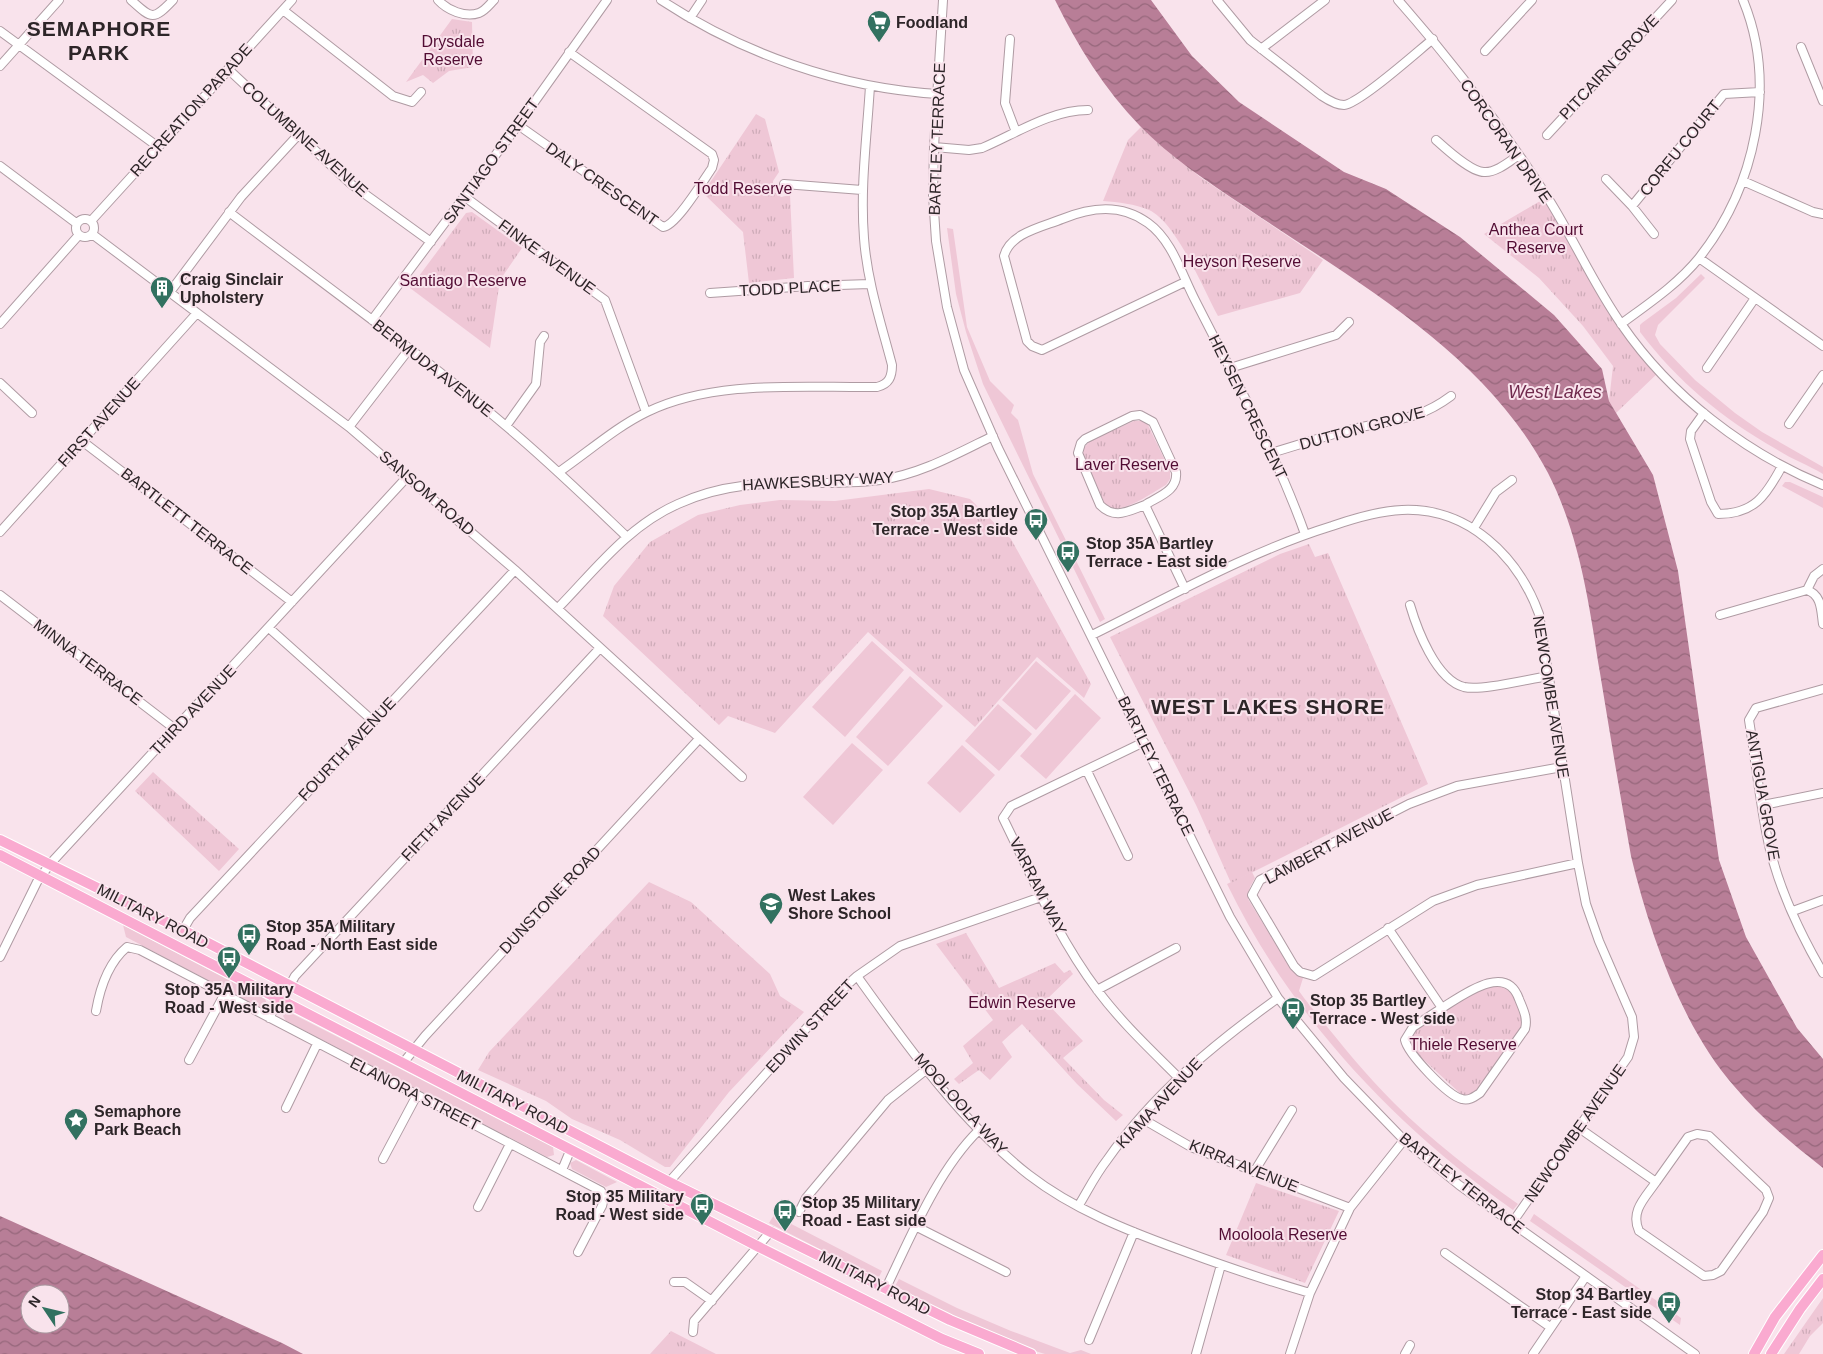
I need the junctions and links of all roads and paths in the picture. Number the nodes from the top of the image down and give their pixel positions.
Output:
1 (59, 0) edge
2 (131, 0) edge
3 (173, 0) edge
4 (292, 0) edge
5 (438, 0) edge
6 (494, 0) edge
7 (607, 0) edge
8 (661, 0) edge
9 (702, 0) edge
10 (943, 0) edge
11 (1217, 0) edge
12 (1325, 0) edge
13 (1398, 0) edge
14 (1532, 0) edge
15 (1743, 0) edge
16 (1669, 1) edge
17 (283, 10) junction
18 (690, 18) junction
19 (0, 31) edge
20 (1010, 39) dead end
21 (1432, 39) junction
22 (19, 45) junction
23 (1801, 47) dead end
24 (1261, 49) junction
25 (1485, 51) dead end
26 (569, 52) junction
27 (0, 66) edge
28 (228, 69) junction
29 (870, 86) junction
30 (421, 92) dead end
31 (1760, 92) junction
32 (938, 94) junction
33 (1823, 101) edge
34 (1088, 110) dead end
35 (518, 125) junction
36 (1016, 132) junction
37 (299, 134) junction
38 (1546, 135) dead end
39 (1436, 140) dead end
40 (158, 146) junction
41 (934, 147) junction
42 (1519, 156) junction
43 (0, 166) edge
44 (1606, 180) dead end
45 (1743, 181) junction
46 (784, 184) dead end
47 (862, 190) junction
48 (465, 197) junction
49 (1632, 206) junction
50 (230, 212) junction
51 (1823, 214) edge
52 (91, 221) junction
53 (76, 223) junction
54 (92, 234) junction
55 (1654, 234) dead end
56 (78, 236) junction
57 (431, 242) junction
58 (1699, 258) junction
59 (1185, 282) junction
60 (870, 284) junction
61 (170, 292) junction
62 (710, 293) dead end
63 (1755, 298) junction
64 (197, 313) junction
65 (372, 320) junction
66 (1349, 322) dead end
67 (0, 324) edge
68 (1621, 324) junction
69 (544, 336) dead end
70 (1823, 346) edge
71 (410, 348) junction
72 (1230, 368) junction
73 (1707, 368) dead end
74 (1823, 375) edge
75 (0, 383) edge
76 (1450, 396) dead end
77 (646, 412) junction
78 (1704, 412) junction
79 (32, 413) dead end
80 (1789, 424) dead end
81 (506, 426) junction
82 (350, 427) junction
83 (993, 436) junction
84 (82, 441) junction
85 (1271, 453) junction
86 (1782, 466) junction
87 (559, 472) junction
88 (408, 476) junction
89 (1512, 480) dead end
90 (1823, 486) edge
91 (1145, 505) junction
92 (1474, 528) junction
93 (0, 532) edge
94 (1304, 534) junction
95 (626, 536) junction
96 (1823, 569) edge
97 (515, 570) junction
98 (1185, 589) junction
99 (1807, 590) junction
100 (0, 594) edge
101 (1821, 597) edge
102 (292, 602) junction
103 (1410, 605) dead end
104 (558, 608) junction
105 (1720, 616) dead end
106 (1823, 624) edge
107 (269, 628) junction
108 (1092, 635) junction
109 (600, 648) junction
110 (1549, 676) junction
111 (1823, 690) edge
112 (373, 721) junction
113 (175, 729) junction
114 (699, 739) junction
115 (1144, 742) junction
116 (1562, 766) junction
117 (1087, 771) junction
118 (742, 777) dead end
119 (1823, 793) edge
120 (1763, 805) junction
121 (0, 840) edge
122 (0, 855) edge
123 (1128, 856) dead end
124 (1578, 863) junction
125 (50, 864) junction
126 (42, 876) junction
127 (1041, 897) junction
128 (1823, 900) edge
129 (1793, 910) junction
130 (1388, 928) junction
131 (183, 930) junction
132 (1176, 948) dead end
133 (0, 957) edge
134 (1823, 973) edge
135 (857, 976) junction
136 (289, 987) junction
137 (1097, 990) junction
138 (224, 995) junction
139 (1278, 998) junction
140 (280, 999) junction
141 (1442, 1008) junction
142 (96, 1011) dead end
143 (269, 1018) junction
144 (317, 1044) junction
145 (413, 1050) junction
146 (189, 1060) dead end
147 (403, 1063) junction
148 (926, 1069) junction
149 (1178, 1077) junction
150 (417, 1095) junction
151 (286, 1108) dead end
152 (1292, 1110) dead end
153 (1141, 1118) junction
154 (1579, 1128) junction
155 (979, 1130) junction
156 (1404, 1140) junction
157 (510, 1144) junction
158 (570, 1151) junction
159 (383, 1159) dead end
160 (562, 1170) junction
161 (1254, 1172) junction
162 (670, 1182) junction
163 (1656, 1182) junction
164 (1078, 1205) junction
165 (478, 1207) dead end
166 (1350, 1208) junction
167 (799, 1212) dead end
168 (1512, 1223) junction
169 (917, 1227) junction
170 (771, 1231) junction
171 (1134, 1232) junction
172 (759, 1247) junction
173 (578, 1252) dead end
174 (1445, 1253) dead end
175 (1823, 1255) edge
176 (1221, 1265) junction
177 (1006, 1272) dead end
178 (1586, 1276) junction
179 (1823, 1279) edge
180 (674, 1282) dead end
181 (886, 1288) junction
182 (1310, 1293) junction
183 (712, 1301) junction
184 (1550, 1328) junction
185 (693, 1332) dead end
186 (1089, 1340) dead end
187 (1410, 1345) dead end
188 (979, 1354) edge
189 (1031, 1354) edge
190 (1196, 1354) edge
191 (1290, 1354) edge
192 (1405, 1354) edge
193 (1533, 1354) edge
194 (1695, 1354) edge
195 (1754, 1354) edge
196 (1772, 1354) edge

1 - 22 street
2 - 3 street
4 - 17 street, RECREATION PARADE
5 - 6 street
7 - 26 street, SANTIAGO STREET
8 - 18 street
9 - 18 street
10 - 32 street, BARTLEY TERRACE
11 - 24 street
12 - 24 street
13 - 21 street, CORCORAN DRIVE
14 - 25 street
15 - 31 street
16 - 38 street, PITCAIRN GROVE
17 - 28 street, RECREATION PARADE
17 - 30 street
18 - 29 street
19 - 22 street
20 - 36 street
21 - 24 street
21 - 42 street, CORCORAN DRIVE
22 - 27 street
22 - 40 street
23 - 33 street
26 - 35 street, SANTIAGO STREET
26 - 35 street, DALY CRESCENT
28 - 37 street, COLUMBINE AVENUE
28 - 40 street, RECREATION PARADE
29 - 32 street
29 - 47 street
31 - 45 street
31 - 49 street, CORFU COURT
32 - 41 street, BARTLEY TERRACE
34 - 36 street
35 - 48 street, SANTIAGO STREET
36 - 41 street
37 - 50 street
37 - 57 street, COLUMBINE AVENUE
39 - 42 street
40 - 52 street, RECREATION PARADE
41 - 83 street, BARTLEY TERRACE
42 - 68 street, CORCORAN DRIVE
43 - 53 street
44 - 49 street, CORFU COURT
45 - 51 street
45 - 58 street
46 - 47 street
47 - 60 street
48 - 57 street, SANTIAGO STREET
48 - 77 street, FINKE AVENUE
49 - 55 street, CORFU COURT
50 - 61 street
50 - 65 street, BERMUDA AVENUE
52 - 53 street
52 - 54 street
53 - 56 street
54 - 56 street
54 - 61 street, SANSOM ROAD
56 - 67 street
57 - 65 street, SANTIAGO STREET
58 - 63 street
58 - 68 street
59 - 59 street, HEYSEN CRESCENT
59 - 72 street, HEYSEN CRESCENT
60 - 62 street, TODD PLACE
60 - 77 street
61 - 64 street, SANSOM ROAD
63 - 70 street
63 - 73 street
64 - 82 street, SANSOM ROAD
64 - 84 street, FIRST AVENUE
65 - 71 street, BERMUDA AVENUE
66 - 72 street
68 - 78 street, CORCORAN DRIVE
69 - 81 street
71 - 81 street, BERMUDA AVENUE
71 - 82 street
72 - 85 street, HEYSEN CRESCENT
74 - 80 street
75 - 79 street
76 - 85 street, DUTTON GROVE
77 - 87 street
78 - 86 street, CORCORAN DRIVE
78 - 86 street
81 - 87 street, BERMUDA AVENUE
82 - 88 street, SANSOM ROAD
83 - 95 street, HAWKESBURY WAY
83 - 108 street, BARTLEY TERRACE
84 - 93 street, FIRST AVENUE
84 - 102 street, BARTLETT TERRACE
85 - 94 street, HEYSEN CRESCENT
86 - 90 street, CORCORAN DRIVE
87 - 95 street, BERMUDA AVENUE
88 - 97 street, SANSOM ROAD
88 - 102 street, THIRD AVENUE
89 - 92 street
91 - 91 street
91 - 98 street
92 - 94 street, NEWCOMBE AVENUE
92 - 110 street, NEWCOMBE AVENUE
94 - 98 street, NEWCOMBE AVENUE
95 - 104 street, HAWKESBURY WAY
96 - 99 street
97 - 104 street, SANSOM ROAD
97 - 112 street, FOURTH AVENUE
98 - 108 street, NEWCOMBE AVENUE
99 - 101 street
99 - 105 street
100 - 113 street, MINNA TERRACE
101 - 106 street
102 - 107 street, THIRD AVENUE
103 - 110 street
104 - 109 street, SANSOM ROAD
107 - 112 street
107 - 113 street, THIRD AVENUE
108 - 115 street, BARTLEY TERRACE
109 - 114 street, SANSOM ROAD
109 - 136 street, FIFTH AVENUE
110 - 116 street, NEWCOMBE AVENUE
111 - 120 street, ANTIGUA GROVE
112 - 131 street, FOURTH AVENUE
113 - 125 street, THIRD AVENUE
114 - 118 street, SANSOM ROAD
114 - 145 street, DUNSTONE ROAD
115 - 117 street, VARRAM WAY
115 - 139 street, BARTLEY TERRACE
116 - 124 street, NEWCOMBE AVENUE
116 - 130 street, LAMBERT AVENUE
117 - 123 street
117 - 127 street, VARRAM WAY
119 - 120 street
120 - 129 street, ANTIGUA GROVE
121 - 125 main road, MILITARY ROAD
122 - 126 main road, MILITARY ROAD
124 - 130 street, LAMBERT AVENUE
124 - 154 street, NEWCOMBE AVENUE
125 - 126 street, THIRD AVENUE
125 - 131 main road, MILITARY ROAD
126 - 133 street, THIRD AVENUE
126 - 140 main road, MILITARY ROAD
127 - 135 street, EDWIN STREET
127 - 137 street, VARRAM WAY
128 - 129 street
129 - 134 street, ANTIGUA GROVE
130 - 141 street
131 - 136 main road, MILITARY ROAD
132 - 137 street
135 - 148 street, MOOLOOLA WAY
135 - 162 street, EDWIN STREET
136 - 145 main road, MILITARY ROAD
137 - 149 street, VARRAM WAY
138 - 142 street, ELANORA STREET
138 - 143 street, ELANORA STREET
138 - 146 street
139 - 149 street, KIAMA AVENUE
139 - 156 street, BARTLEY TERRACE
140 - 143 street
140 - 147 main road, MILITARY ROAD
141 - 141 street
143 - 144 street, ELANORA STREET
144 - 150 street, ELANORA STREET
144 - 151 street
145 - 147 street, DUNSTONE ROAD
145 - 162 main road, MILITARY ROAD
147 - 158 main road, MILITARY ROAD
148 - 155 street, MOOLOOLA WAY
148 - 167 street
149 - 153 street, KIAMA AVENUE
150 - 157 street, ELANORA STREET
150 - 159 street
152 - 161 street
153 - 161 street, KIRRA AVENUE
153 - 164 street, KIAMA AVENUE
154 - 163 street
154 - 168 street, NEWCOMBE AVENUE
155 - 164 street, MOOLOOLA WAY
155 - 169 street
156 - 166 street
156 - 168 street, BARTLEY TERRACE
157 - 160 street, ELANORA STREET
157 - 165 street
158 - 160 street
158 - 172 main road, MILITARY ROAD
160 - 173 street, ELANORA STREET
161 - 166 street, KIRRA AVENUE
162 - 170 main road, MILITARY ROAD
163 - 163 street
164 - 171 street, MOOLOOLA WAY
166 - 182 street
168 - 178 street, BARTLEY TERRACE
169 - 177 street
169 - 181 street
170 - 172 street
170 - 181 main road, MILITARY ROAD
171 - 176 street, MOOLOOLA WAY
171 - 186 street
172 - 183 street
172 - 188 main road, MILITARY ROAD
174 - 184 street
175 - 195 main road
176 - 182 street, MOOLOOLA WAY
176 - 190 street
178 - 184 street
178 - 194 street, BARTLEY TERRACE
179 - 196 main road
180 - 183 street
181 - 189 main road, MILITARY ROAD
182 - 191 street
183 - 185 street
184 - 193 street
187 - 192 street

